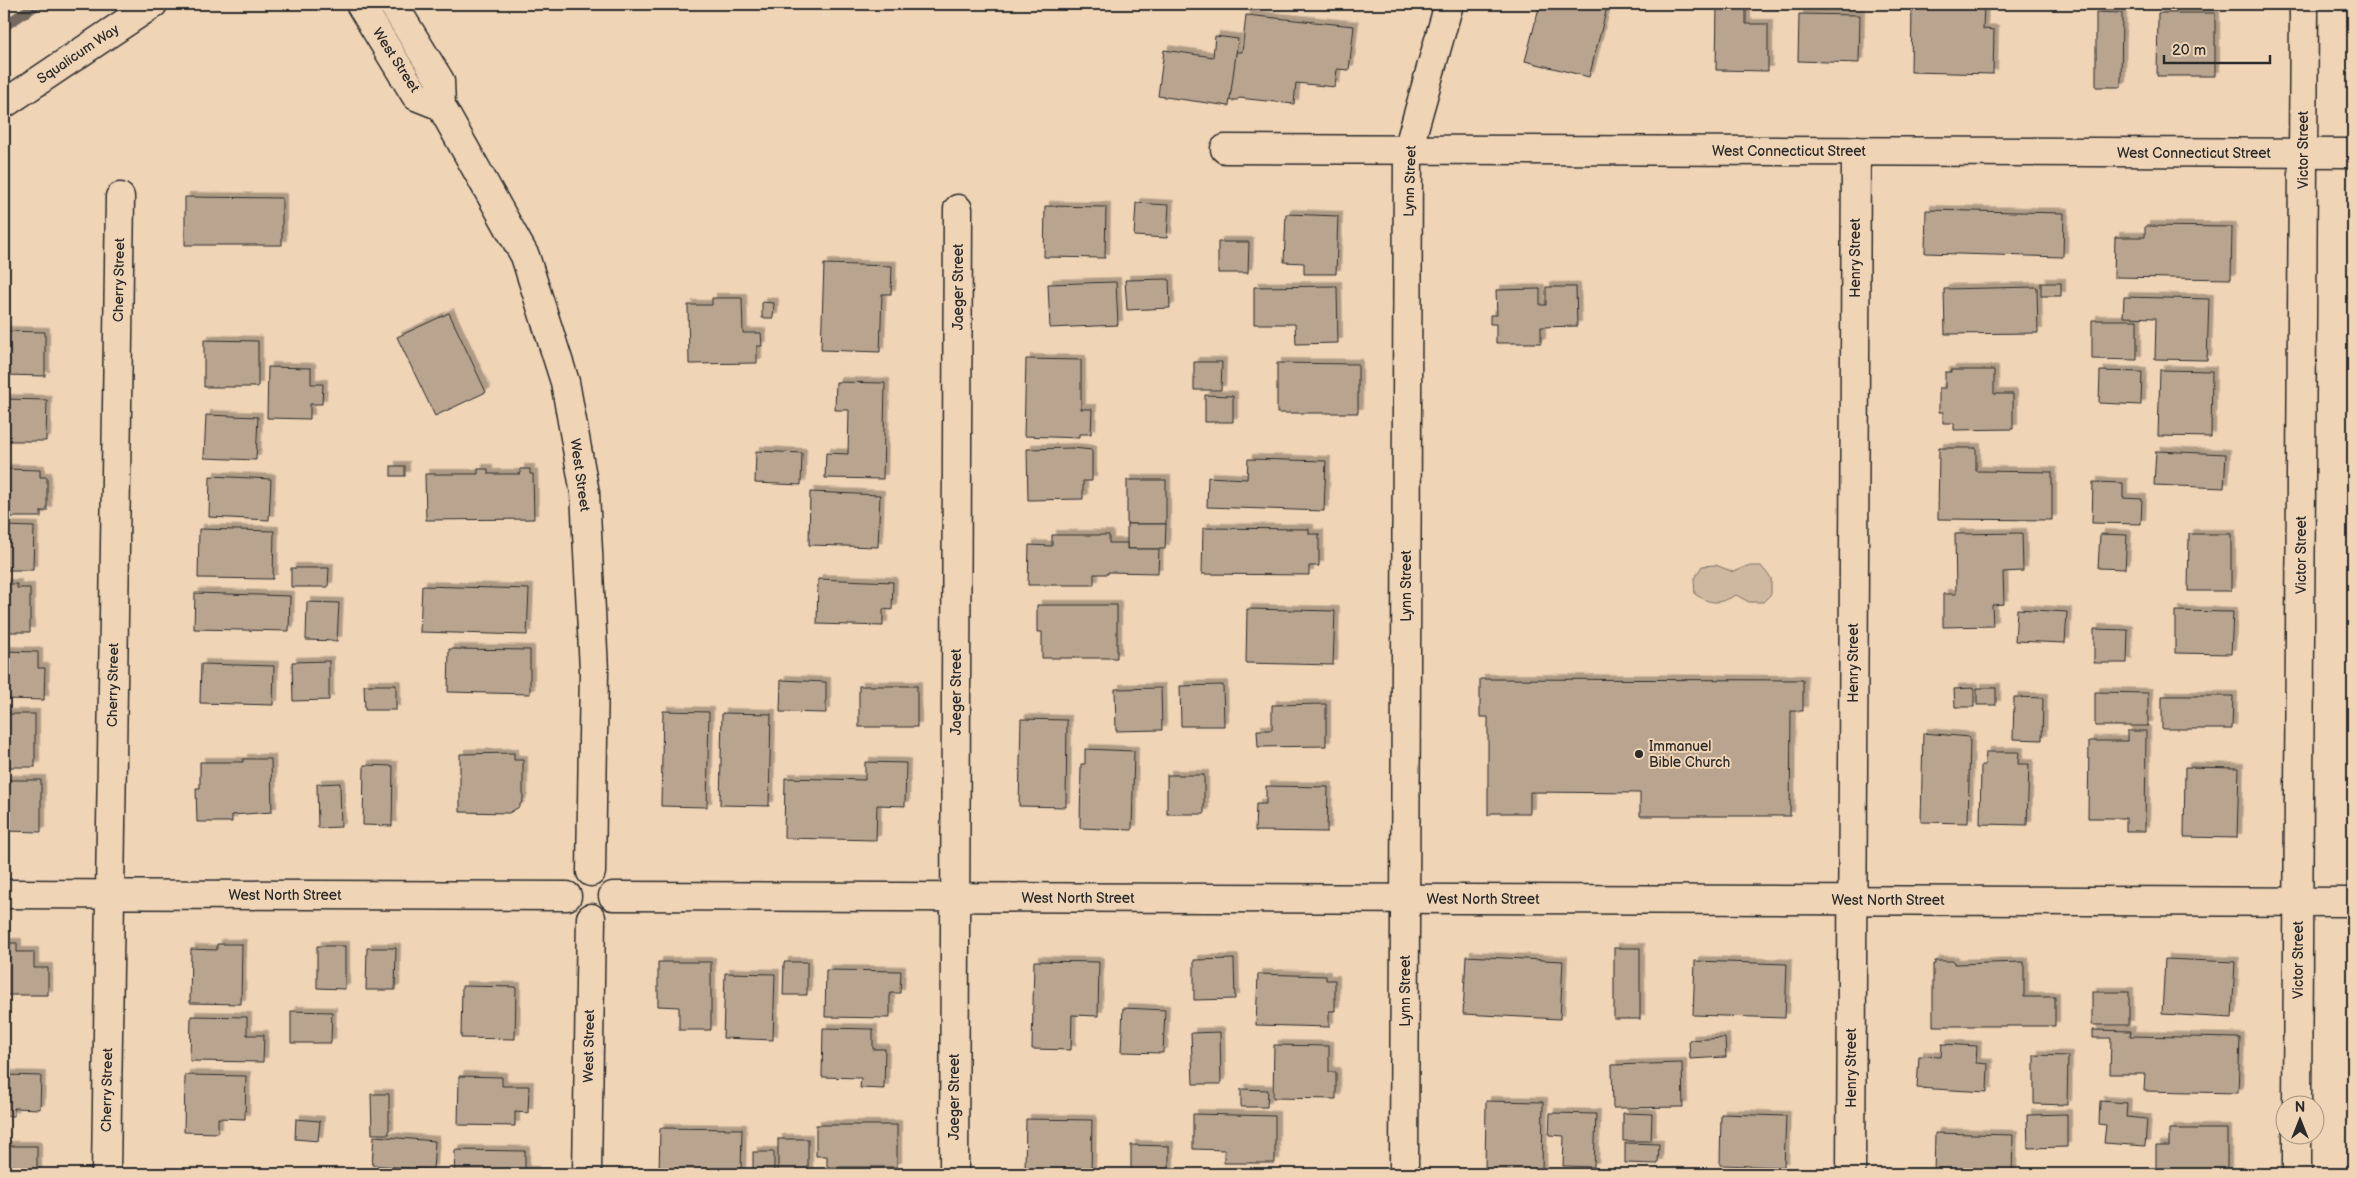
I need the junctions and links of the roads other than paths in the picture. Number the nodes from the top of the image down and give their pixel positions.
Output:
1 (152, 4) edge
2 (360, 4) edge
3 (393, 4) edge
4 (1449, 4) edge
5 (2304, 4) edge
6 (4, 104) edge
7 (440, 106) junction
8 (1226, 149) dead end
9 (1408, 150) junction
10 (1856, 152) junction
11 (2303, 153) junction
12 (2353, 153) edge
13 (120, 197) dead end
14 (958, 209) dead end
15 (591, 872) junction
16 (4, 894) edge
17 (110, 895) junction
18 (567, 896) junction
19 (613, 896) junction
20 (955, 897) junction
21 (1405, 899) junction
22 (1852, 900) junction
23 (2298, 902) junction
24 (2353, 902) edge
25 (591, 918) junction
26 (2297, 1096) edge
27 (2297, 1146) edge
28 (106, 1174) edge
29 (588, 1174) edge
30 (954, 1174) edge
31 (1404, 1174) edge
32 (1851, 1174) edge
33 (2296, 1174) edge

1 - 6 street, Squalicum Way
2 - 7 street, West Street
3 - 7 street, West Street
4 - 9 street, Lynn Street
5 - 11 street, Victor Street
7 - 15 street, West Street
8 - 9 street, West Connecticut Street
9 - 10 street, West Connecticut Street
9 - 21 street, Lynn Street
10 - 11 street, West Connecticut Street
10 - 22 street, Henry Street
11 - 12 street, West Connecticut Street
11 - 23 street, Victor Street
13 - 17 street, Cherry Street
14 - 20 street, Jaeger Street
15 - 18 street
15 - 19 street
16 - 17 street, West North Street
17 - 18 street, West North Street
17 - 28 street, Cherry Street
18 - 25 street
19 - 20 street, West North Street
19 - 25 street
20 - 21 street, West North Street
20 - 30 street, Jaeger Street
21 - 22 street, West North Street
21 - 31 street, Lynn Street
22 - 23 street, West North Street
22 - 32 street, Henry Street
23 - 24 street, West North Street
23 - 26 street, Victor Street
25 - 29 street, West Street
27 - 33 street

